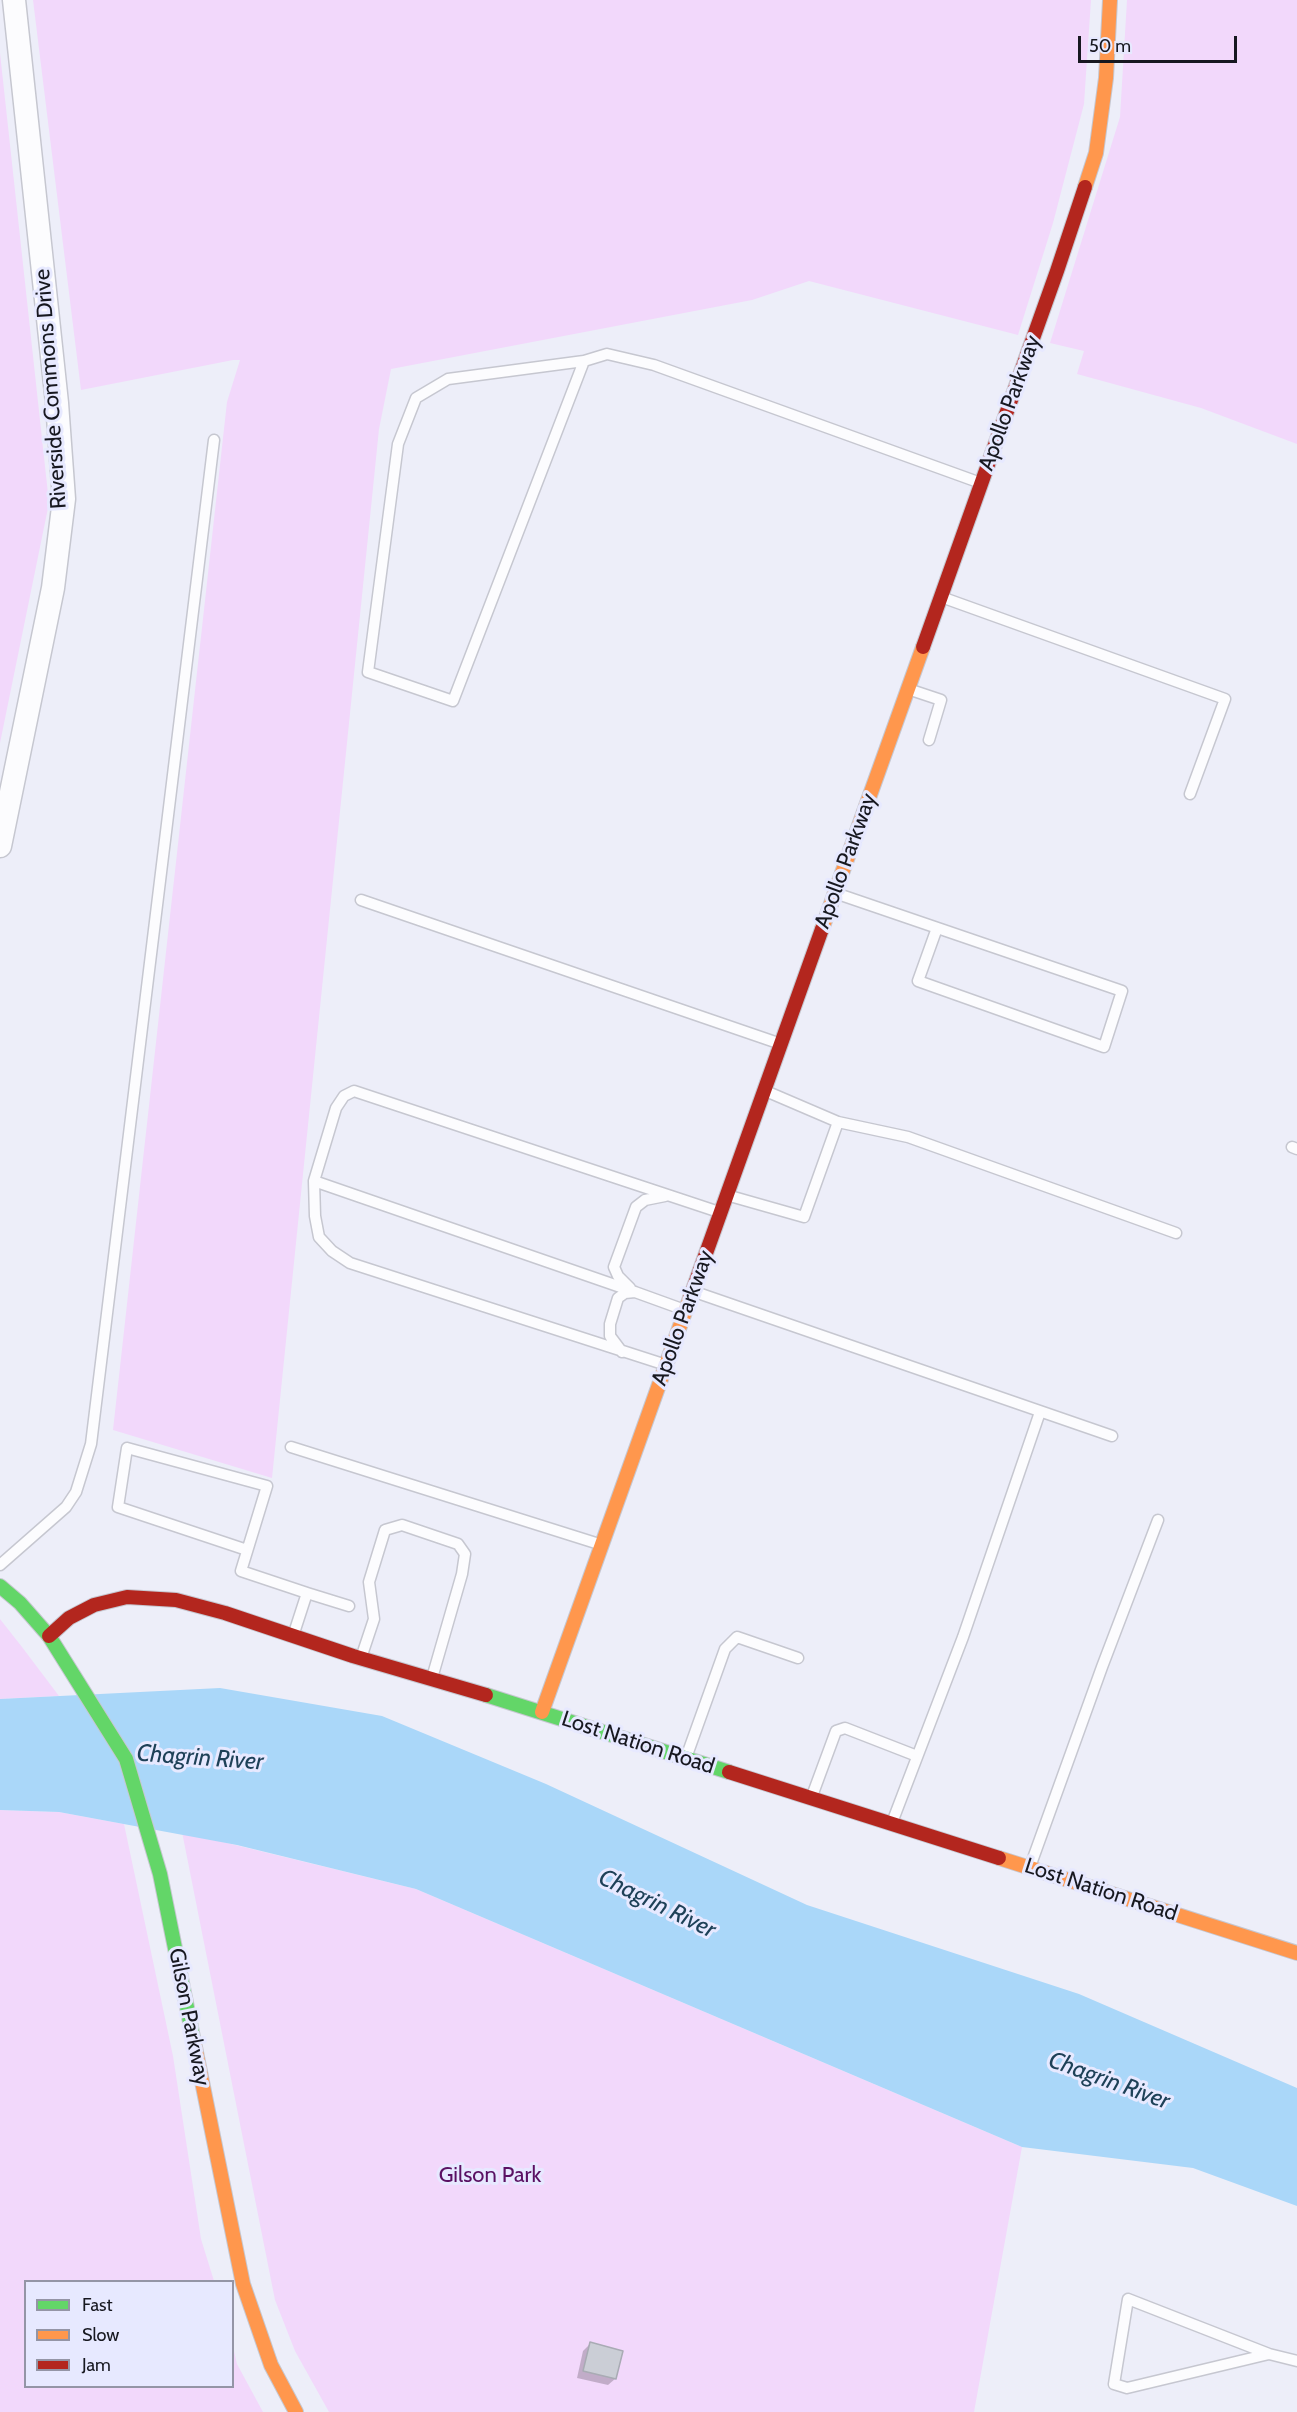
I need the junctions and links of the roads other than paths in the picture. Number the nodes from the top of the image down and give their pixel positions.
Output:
1 (14, 0) edge
2 (1110, 0) edge
3 (584, 361) junction
4 (214, 440) dead end
5 (981, 483) junction
6 (940, 597) junction
7 (908, 688) junction
8 (929, 740) dead end
9 (1190, 794) dead end
10 (0, 846) edge
11 (835, 893) junction
12 (361, 900) dead end
13 (937, 928) junction
14 (781, 1044) junction
15 (764, 1090) junction
16 (838, 1122) junction
17 (314, 1181) junction
18 (727, 1195) junction
19 (668, 1196) junction
20 (720, 1213) junction
21 (1176, 1233) dead end
22 (692, 1291) junction
23 (635, 1292) junction
24 (685, 1310) junction
25 (623, 1352) junction
26 (666, 1365) junction
27 (1040, 1412) junction
28 (1112, 1436) dead end
29 (291, 1447) dead end
30 (1158, 1520) dead end
31 (602, 1545) junction
32 (247, 1550) junction
33 (0, 1565) edge
34 (0, 1586) edge
35 (307, 1593) junction
36 (349, 1606) dead end
37 (49, 1636) junction
38 (293, 1636) junction
39 (361, 1658) junction
40 (798, 1658) dead end
41 (432, 1679) junction
42 (542, 1712) junction
43 (917, 1756) junction
44 (686, 1758) junction
45 (812, 1798) junction
46 (892, 1824) junction
47 (1029, 1867) junction
48 (1297, 1953) edge
49 (1269, 2354) junction
50 (1297, 2361) edge
51 (296, 2412) edge

1 - 10 street, Riverside Commons Drive
2 - 5 street, Apollo Parkway
3 - 3 lane
3 - 5 lane
4 - 33 lane
5 - 6 street, Apollo Parkway
6 - 7 street, Apollo Parkway
6 - 9 lane
7 - 8 lane
7 - 11 street, Apollo Parkway
11 - 13 lane
11 - 14 street, Apollo Parkway
12 - 14 lane
13 - 13 lane
14 - 15 street, Apollo Parkway
15 - 16 lane
15 - 18 street, Apollo Parkway
16 - 18 lane
16 - 21 lane
17 - 19 lane
17 - 23 lane
17 - 25 lane
18 - 20 street, Apollo Parkway
19 - 20 lane
19 - 23 lane
20 - 22 street, Apollo Parkway
22 - 24 street, Apollo Parkway
22 - 27 lane
23 - 24 lane
23 - 25 lane
24 - 26 street, Apollo Parkway
25 - 26 lane
26 - 31 street, Apollo Parkway
27 - 28 lane
27 - 43 lane
29 - 31 lane
30 - 47 lane
31 - 42 street, Apollo Parkway
32 - 32 lane
32 - 35 lane
34 - 37 street
35 - 36 lane
35 - 38 lane
37 - 38 street, Lost Nation Road
37 - 51 street, Gilson Parkway
38 - 39 street, Lost Nation Road
39 - 41 street, Lost Nation Road
39 - 41 lane
40 - 44 lane
41 - 42 street, Lost Nation Road
42 - 44 street, Lost Nation Road
43 - 45 lane
43 - 46 lane
44 - 45 street, Lost Nation Road
45 - 46 street, Lost Nation Road
46 - 47 street, Lost Nation Road
47 - 48 street, Lost Nation Road
49 - 49 lane
49 - 50 lane

